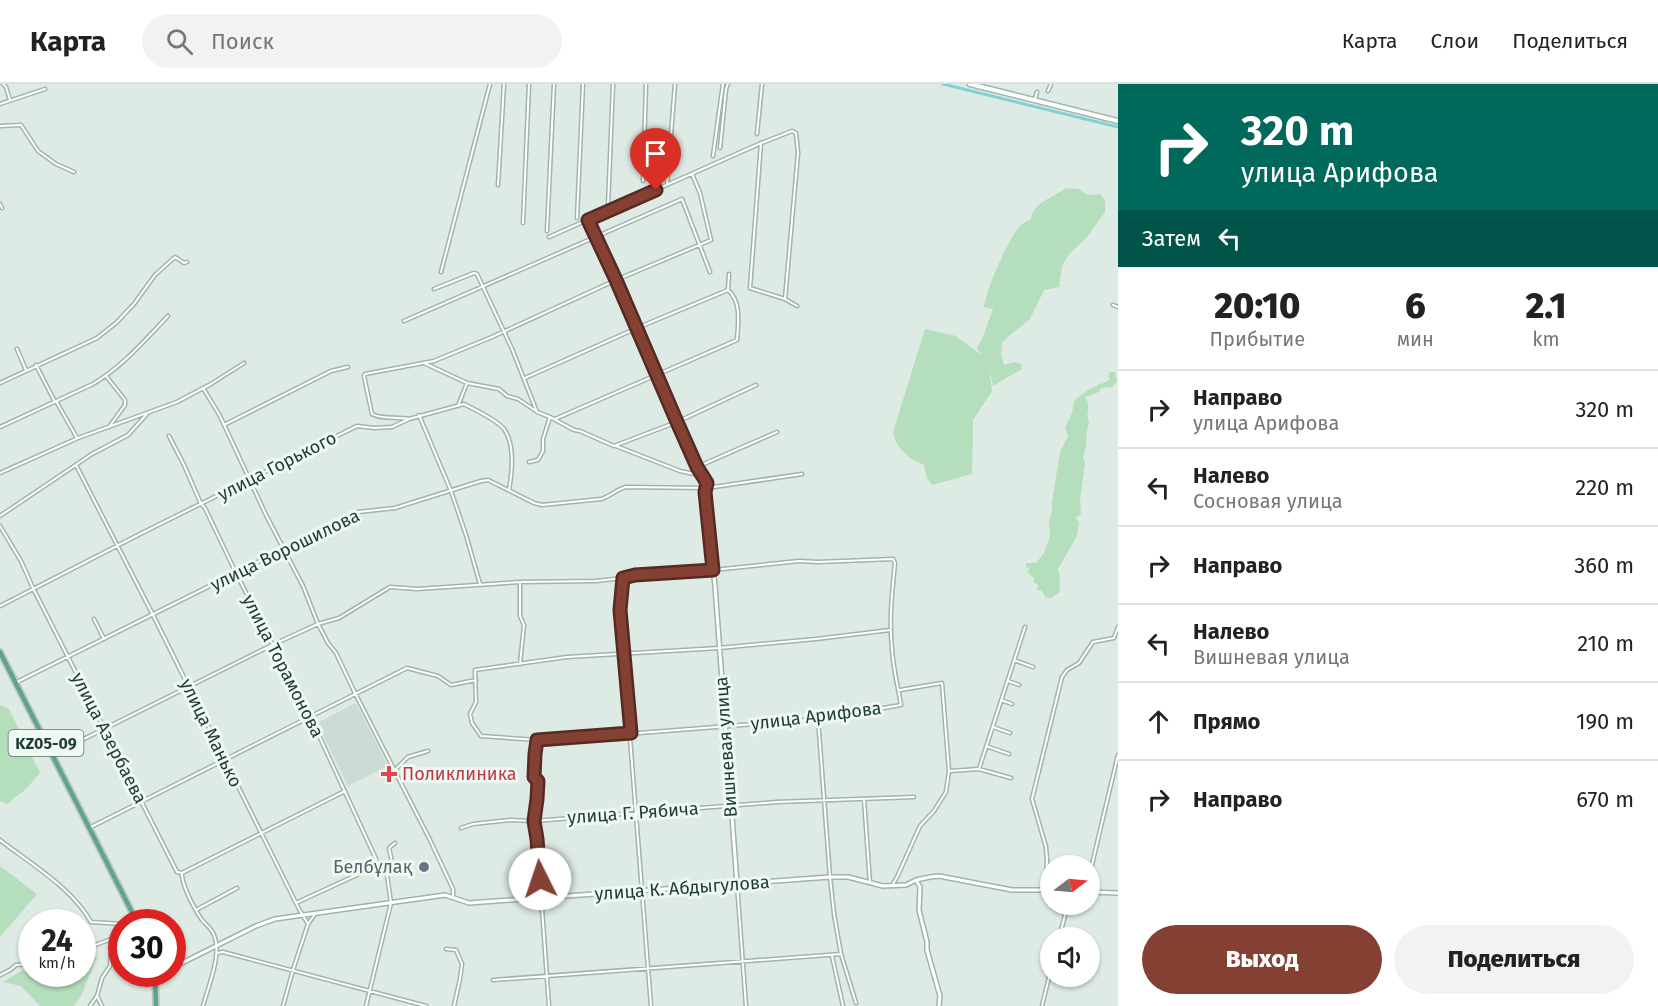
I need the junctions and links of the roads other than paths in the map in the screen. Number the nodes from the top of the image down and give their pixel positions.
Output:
1 (3, 84) edge
2 (490, 84) edge
3 (504, 84) edge
4 (529, 84) edge
5 (554, 84) edge
6 (583, 84) edge
7 (613, 84) edge
8 (646, 84) edge
9 (675, 84) edge
10 (723, 84) edge
11 (728, 84) edge
12 (762, 84) edge
13 (970, 84) edge
14 (1051, 84) edge
15 (45, 89) dead end
16 (1048, 91) dead end
17 (1037, 92) dead end
18 (1035, 99) junction
19 (10, 100) junction
20 (0, 104) edge
21 (1118, 121) edge
22 (0, 126) edge
23 (757, 134) dead end
24 (761, 143) junction
25 (720, 148) dead end
26 (713, 156) dead end
27 (74, 172) dead end
28 (692, 174) junction
29 (642, 181) dead end
30 (498, 185) dead end
31 (668, 185) junction
32 (0, 204) edge
33 (608, 206) dead end
34 (2, 208) dead end
35 (577, 218) dead end
36 (588, 220) junction
37 (523, 223) dead end
38 (547, 231) dead end
39 (549, 237) dead end
40 (596, 237) junction
41 (700, 244) junction
42 (187, 262) dead end
43 (441, 272) dead end
44 (710, 272) dead end
45 (729, 274) dead end
46 (616, 280) junction
47 (482, 286) junction
48 (434, 289) dead end
49 (728, 290) junction
50 (785, 299) junction
51 (1113, 305) dead end
52 (797, 306) dead end
53 (1118, 307) edge
54 (168, 316) dead end
55 (404, 321) dead end
56 (637, 328) junction
57 (503, 332) junction
58 (17, 349) dead end
59 (244, 363) dead end
60 (424, 363) junction
61 (36, 365) junction
62 (348, 367) dead end
63 (26, 370) junction
64 (658, 375) junction
65 (106, 376) junction
66 (525, 378) junction
67 (0, 383) edge
68 (467, 383) junction
69 (756, 385) dead end
70 (203, 388) junction
71 (56, 401) junction
72 (458, 406) junction
73 (149, 412) junction
74 (537, 412) junction
75 (419, 415) junction
76 (550, 417) junction
77 (409, 419) junction
78 (555, 419) junction
79 (677, 422) junction
80 (224, 425) junction
81 (0, 427) edge
82 (109, 427) junction
83 (777, 432) dead end
84 (169, 436) dead end
85 (77, 438) junction
86 (614, 446) junction
87 (529, 462) dead end
88 (76, 465) junction
89 (697, 467) junction
90 (0, 473) edge
91 (802, 474) dead end
92 (704, 476) junction
93 (250, 479) junction
94 (707, 488) junction
95 (509, 490) junction
96 (451, 491) junction
97 (201, 504) junction
98 (0, 516) edge
99 (0, 526) edge
100 (118, 546) junction
101 (285, 549) junction
102 (713, 570) junction
103 (236, 573) junction
104 (623, 578) junction
105 (520, 582) junction
106 (480, 584) junction
107 (33, 588) junction
108 (0, 606) edge
109 (153, 615) junction
110 (94, 619) dead end
111 (318, 624) junction
112 (1025, 627) dead end
113 (1118, 627) edge
114 (890, 630) junction
115 (104, 639) junction
116 (272, 645) junction
117 (719, 648) junction
118 (0, 652) edge
119 (624, 654) junction
120 (69, 657) junction
121 (1014, 660) junction
122 (520, 664) junction
123 (1033, 666) dead end
124 (476, 680) junction
125 (1007, 681) junction
126 (16, 683) junction
127 (1019, 685) dead end
128 (188, 686) junction
129 (899, 690) junction
130 (355, 693) junction
131 (1001, 700) junction
132 (1012, 704) dead end
133 (309, 716) junction
134 (818, 718) junction
135 (724, 726) junction
136 (992, 727) junction
137 (104, 729) junction
138 (631, 733) junction
139 (1010, 733) dead end
140 (537, 740) junction
141 (986, 746) junction
142 (428, 751) dead end
143 (1009, 754) dead end
144 (52, 755) junction
145 (1118, 755) edge
146 (224, 759) junction
147 (979, 769) junction
148 (394, 771) junction
149 (949, 771) junction
150 (1011, 778) dead end
151 (345, 791) junction
152 (914, 797) dead end
153 (864, 799) junction
154 (824, 800) junction
155 (141, 801) junction
156 (731, 805) junction
157 (637, 812) junction
158 (534, 821) junction
159 (88, 828) junction
160 (461, 828) dead end
161 (261, 833) junction
162 (0, 840) edge
163 (395, 843) dead end
164 (1047, 855) edge
165 (1094, 855) edge
166 (377, 866) junction
167 (384, 870) junction
168 (182, 873) junction
169 (830, 877) junction
170 (916, 880) junction
171 (870, 883) junction
172 (737, 884) junction
173 (892, 886) junction
174 (237, 888) dead end
175 (1040, 890) edge
176 (643, 891) junction
177 (432, 892) dead end
178 (1100, 892) edge
179 (1118, 893) edge
180 (433, 897) junction
181 (453, 897) junction
182 (541, 898) junction
183 (296, 903) junction
184 (391, 903) junction
185 (130, 909) edge
186 (196, 910) junction
187 (315, 913) junction
188 (302, 915) junction
189 (108, 923) edge
190 (308, 924) junction
191 (217, 946) junction
192 (446, 949) dead end
193 (217, 953) junction
194 (841, 954) junction
195 (832, 956) junction
196 (186, 961) edge
197 (743, 962) junction
198 (18, 965) edge
199 (108, 969) edge
200 (649, 969) junction
201 (293, 970) junction
202 (0, 975) edge
203 (547, 977) junction
204 (493, 980) dead end
205 (155, 987) edge
206 (1047, 987) edge
207 (370, 992) junction
208 (97, 996) junction
209 (856, 1003) dead end
210 (90, 1006) edge
211 (102, 1006) edge
212 (156, 1006) edge
213 (203, 1006) edge
214 (284, 1006) edge
215 (366, 1006) edge
216 (426, 1006) edge
217 (454, 1006) edge
218 (549, 1006) edge
219 (651, 1006) edge
220 (746, 1006) edge
221 (843, 1006) edge
222 (939, 1006) edge
223 (1042, 1006) edge

1 - 19 street
2 - 43 street
3 - 30 street
4 - 37 street
5 - 38 street
6 - 35 street
7 - 33 street
8 - 29 street
9 - 31 street
10 - 26 street
11 - 25 street
12 - 23 street
13 - 18 main road
14 - 16 street
15 - 19 street
17 - 18 street
18 - 21 main road
19 - 20 street
22 - 27 street
24 - 28 street
24 - 50 street
24 - 50 street
28 - 31 street
28 - 41 street
31 - 36 street
32 - 34 street
36 - 39 street
36 - 40 street
40 - 41 street
40 - 46 street
40 - 47 street
41 - 44 street
41 - 46 street
42 - 61 street
45 - 49 street
46 - 56 street
46 - 57 street
47 - 48 street
47 - 55 street
47 - 57 street
49 - 56 street
49 - 64 street
50 - 52 street
51 - 53 street
54 - 65 street
56 - 64 street
56 - 66 street
57 - 60 street
57 - 66 street
58 - 63 street
59 - 70 street
60 - 68 street
60 - 77 street
61 - 63 street
61 - 71 street
62 - 80 street
63 - 67 street
64 - 78 street
64 - 79 street
65 - 71 street
65 - 82 street
66 - 74 street
68 - 72 street
68 - 74 street
69 - 79 street
70 - 73 street
70 - 80 street
71 - 81 street
71 - 85 street
72 - 75 street, улица Горького
72 - 95 street
73 - 82 street
73 - 88 street
74 - 76 street
75 - 77 street, улица Горького
75 - 96 street
76 - 78 street
76 - 87 street
77 - 93 street, улица Горького
78 - 86 street
79 - 86 street
79 - 89 street
80 - 93 street
82 - 85 street
83 - 89 street
84 - 97 street, улица Торамонова
85 - 90 street
86 - 92 street
88 - 98 street
88 - 100 street, улица Манько
89 - 92 street
91 - 94 street, улица Ворошилова
92 - 94 street, Вишневая улица
93 - 97 street, улица Горького
93 - 101 street
94 - 95 street, улица Ворошилова
94 - 102 street, Вишневая улица
95 - 96 street, улица Ворошилова
96 - 101 street, улица Ворошилова
96 - 106 street
97 - 100 street, улица Горького
97 - 103 street, улица Торамонова
99 - 107 street, улица Азербаева
100 - 107 street, улица Горького
100 - 109 street, улица Манько
101 - 103 street, улица Ворошилова
101 - 111 street
102 - 104 street
102 - 114 street
102 - 117 street, Вишневая улица
103 - 109 street, улица Ворошилова
103 - 116 street, улица Торамонова
104 - 105 street
104 - 119 street
105 - 106 street
105 - 122 street
106 - 111 street
107 - 108 street, улица Горького
107 - 120 street, улица Азербаева
109 - 115 street, улица Ворошилова
109 - 128 street, улица Манько
110 - 115 street
111 - 116 street
111 - 130 street
112 - 121 street
113 - 164 street
114 - 117 street
114 - 129 street
115 - 120 street, улица Ворошилова
116 - 128 street
116 - 133 street, улица Торамонова
117 - 119 street
117 - 135 street, Вишневая улица
118 - 126 main road, KZ05-09
119 - 122 street
119 - 138 street
120 - 126 street, улица Ворошилова
120 - 137 street, улица Азербаева
121 - 123 street
121 - 125 street
122 - 124 street
124 - 130 street
124 - 140 street, улица Арифова
125 - 127 street
125 - 131 street
126 - 144 main road, KZ05-09
128 - 137 street
128 - 146 street, улица Манько
129 - 134 street, улица Арифова
129 - 149 street
130 - 133 street
130 - 148 street
131 - 132 street
131 - 136 street
133 - 146 street
133 - 151 street, улица Торамонова
134 - 135 street, улица Арифова
134 - 154 street
135 - 138 street, улица Арифова
135 - 156 street, Вишневая улица
136 - 139 street
136 - 141 street
137 - 144 street
137 - 155 street, улица Азербаева
138 - 140 street, улица Арифова
138 - 157 street
140 - 158 street
141 - 143 street
141 - 147 street
142 - 148 street
144 - 159 main road, KZ05-09
145 - 165 street
146 - 155 street
146 - 161 street, улица Манько
147 - 149 street
147 - 150 street
148 - 181 street
149 - 173 street
151 - 161 street
151 - 166 street, улица Торамонова
152 - 153 street, улица Г. Рябича
153 - 154 street, улица Г. Рябича
153 - 171 street
154 - 156 street, улица Г. Рябича
154 - 169 street
155 - 159 street
155 - 168 street, улица Азербаева
156 - 157 street, улица Г. Рябича
156 - 172 street, Вишневая улица
157 - 158 street, улица Г. Рябича
157 - 176 street
158 - 160 street, улица Г. Рябича
158 - 182 street
159 - 185 main road, KZ05-09
161 - 168 street
161 - 183 street, улица Манько
162 - 189 street
163 - 167 street
166 - 167 street
166 - 183 street
167 - 184 street
168 - 186 street, улица Азербаева
169 - 171 street, улица К. Абдыгулова
169 - 172 street, улица К. Абдыгулова
169 - 194 street
170 - 173 street, улица К. Абдыгулова
170 - 175 street, улица К. Абдыгулова
170 - 222 street
171 - 173 street, улица К. Абдыгулова
172 - 176 street, улица К. Абдыгулова
172 - 197 street, Вишневая улица
174 - 186 street
176 - 182 street, улица К. Абдыгулова
176 - 200 street
177 - 180 street
178 - 179 street
180 - 181 street, улица К. Абдыгулова
180 - 184 street, улица К. Абдыгулова
181 - 182 street, улица К. Абдыгулова
182 - 203 street
183 - 188 street, улица Манько
184 - 187 street, улица К. Абдыгулова
184 - 207 street
186 - 191 street, улица Азербаева
187 - 188 street, улица К. Абдыгулова
187 - 190 street
188 - 190 street, улица Манько
188 - 191 street, улица К. Абдыгулова
190 - 201 street
191 - 193 street
191 - 196 street, улица К. Абдыгулова
192 - 217 street
193 - 201 street
193 - 213 street
194 - 195 street
194 - 209 street
195 - 197 street
195 - 221 street
197 - 200 street
197 - 220 street, Вишневая улица
198 - 202 street
199 - 208 street
200 - 203 street
200 - 219 street
201 - 207 street
201 - 214 street
203 - 204 street
203 - 218 street
205 - 212 main road
206 - 223 street
207 - 215 street
207 - 216 street
208 - 210 street
208 - 211 street

